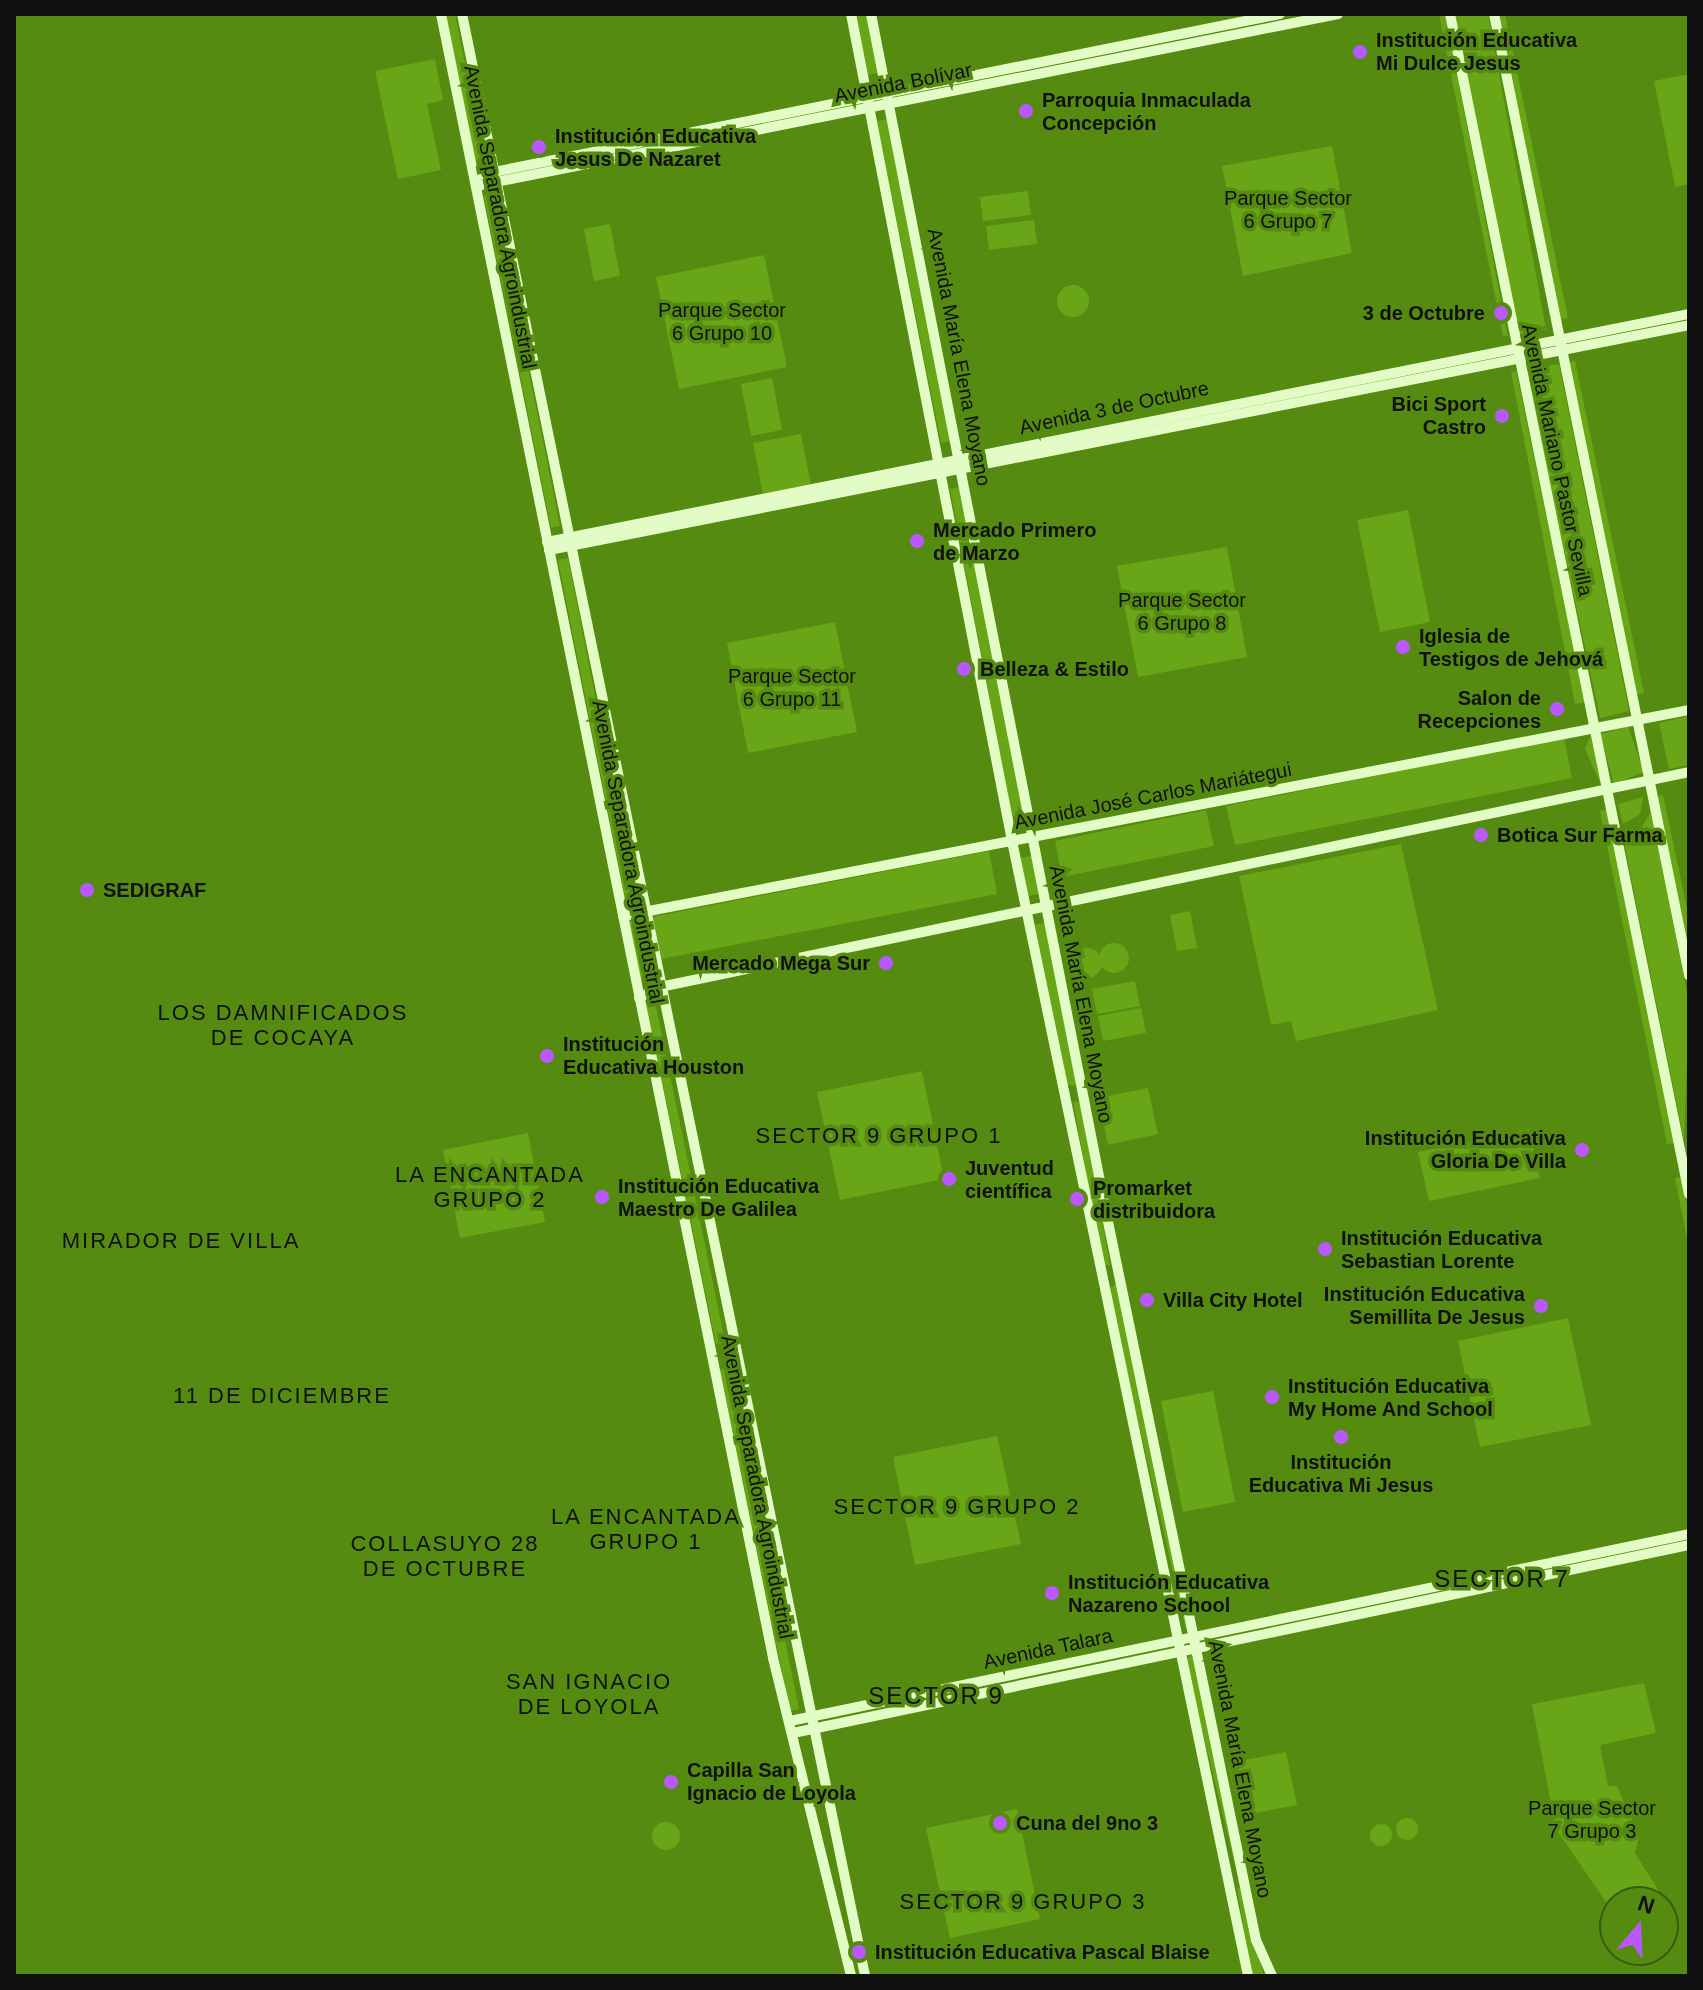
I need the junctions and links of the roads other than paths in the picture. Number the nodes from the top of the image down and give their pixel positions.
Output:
1 (441, 14) edge
2 (462, 14) edge
3 (851, 14) edge
4 (871, 14) edge
5 (1280, 14) edge
6 (1338, 14) edge
7 (1450, 14) edge
8 (1494, 14) edge
9 (888, 93) junction
10 (869, 97) junction
11 (891, 105) junction
12 (871, 108) junction
13 (495, 177) junction
14 (475, 181) junction
15 (1689, 314) edge
16 (1689, 325) edge
17 (1560, 339) junction
18 (1515, 347) junction
19 (1563, 352) junction
20 (1517, 361) junction
21 (962, 463) junction
22 (941, 468) junction
23 (569, 541) junction
24 (548, 546) junction
25 (1689, 710) edge
26 (1637, 720) junction
27 (1595, 729) junction
28 (1689, 772) edge
29 (1649, 782) junction
30 (1610, 793) junction
31 (1033, 837) junction
32 (1012, 841) junction
33 (1046, 908) junction
34 (645, 912) junction
35 (1027, 912) junction
36 (623, 916) junction
37 (1689, 975) edge
38 (660, 987) junction
39 (639, 998) junction
40 (1689, 1194) edge
41 (1689, 1534) edge
42 (1689, 1545) edge
43 (1196, 1642) junction
44 (1176, 1647) junction
45 (807, 1717) junction
46 (790, 1721) junction
47 (810, 1729) junction
48 (793, 1733) junction
49 (851, 1976) edge
50 (865, 1976) edge
51 (1248, 1976) edge
52 (1272, 1976) edge

1 - 14 street, Avenida Separadora Agroindustrial
2 - 13 street, Avenida Separadora Agroindustrial
3 - 10 street, Avenida María Elena Moyano
4 - 9 street, Avenida María Elena Moyano
5 - 9 street, Avenida Bolívar
6 - 11 street, Avenida Bolívar
7 - 18 street, Avenida Mariano Pastor Sevilla
8 - 17 street, Avenida Mariano Pastor Sevilla
9 - 10 street, Avenida Bolívar
9 - 11 street, Avenida María Elena Moyano
10 - 12 street, Avenida María Elena Moyano
10 - 13 street, Avenida Bolívar
11 - 12 street, Avenida Bolívar
11 - 21 street, Avenida María Elena Moyano
12 - 13 street, Avenida Bolívar
12 - 22 street, Avenida María Elena Moyano
13 - 14 street, Avenida Bolívar
13 - 23 street, Avenida Separadora Agroindustrial
14 - 24 street, Avenida Separadora Agroindustrial
15 - 17 street, Avenida 3 de Octubre
16 - 19 street, Avenida 3 de Octubre
17 - 18 street, Avenida 3 de Octubre
17 - 19 street, Avenida Mariano Pastor Sevilla
18 - 20 street, Avenida Mariano Pastor Sevilla
18 - 21 street, Avenida 3 de Octubre
19 - 20 street, Avenida 3 de Octubre
19 - 26 street, Avenida Mariano Pastor Sevilla
20 - 21 street, Avenida 3 de Octubre
20 - 27 street, Avenida Mariano Pastor Sevilla
21 - 22 street, Avenida 3 de Octubre
21 - 31 street, Avenida María Elena Moyano
22 - 23 street, Avenida 3 de Octubre
22 - 32 street, Avenida María Elena Moyano
23 - 24 street, Avenida 3 de Octubre
23 - 34 street, Avenida Separadora Agroindustrial
24 - 36 street, Avenida Separadora Agroindustrial
25 - 26 street, Avenida José Carlos Mariátegui
26 - 27 street, Avenida José Carlos Mariátegui
26 - 29 street, Avenida Mariano Pastor Sevilla
27 - 30 street, Avenida Mariano Pastor Sevilla
27 - 31 street, Avenida José Carlos Mariátegui
28 - 29 street
29 - 30 street
29 - 37 street, Avenida Mariano Pastor Sevilla
30 - 33 street
30 - 40 street, Avenida Mariano Pastor Sevilla
31 - 32 street, Avenida José Carlos Mariátegui
31 - 33 street, Avenida María Elena Moyano
32 - 34 street, Avenida José Carlos Mariátegui
32 - 35 street, Avenida María Elena Moyano
33 - 35 street
33 - 43 street, Avenida María Elena Moyano
34 - 36 street, Avenida José Carlos Mariátegui
34 - 38 street, Avenida Separadora Agroindustrial
35 - 38 street
35 - 44 street, Avenida María Elena Moyano
36 - 39 street, Avenida Separadora Agroindustrial
38 - 39 street
38 - 45 street, Avenida Separadora Agroindustrial
39 - 46 street, Avenida Separadora Agroindustrial
41 - 43 street, Avenida Talara
42 - 43 street, Avenida Talara
43 - 44 street, Avenida Talara
43 - 52 street, Avenida María Elena Moyano
44 - 45 street, Avenida Talara
44 - 47 street, Avenida Talara
44 - 51 street, Avenida María Elena Moyano
45 - 46 street, Avenida Talara
45 - 47 street, Avenida Separadora Agroindustrial
46 - 48 street, Avenida Separadora Agroindustrial
47 - 48 street, Avenida Talara
47 - 50 street, Avenida Separadora Agroindustrial
48 - 49 street, Avenida Separadora Agroindustrial

